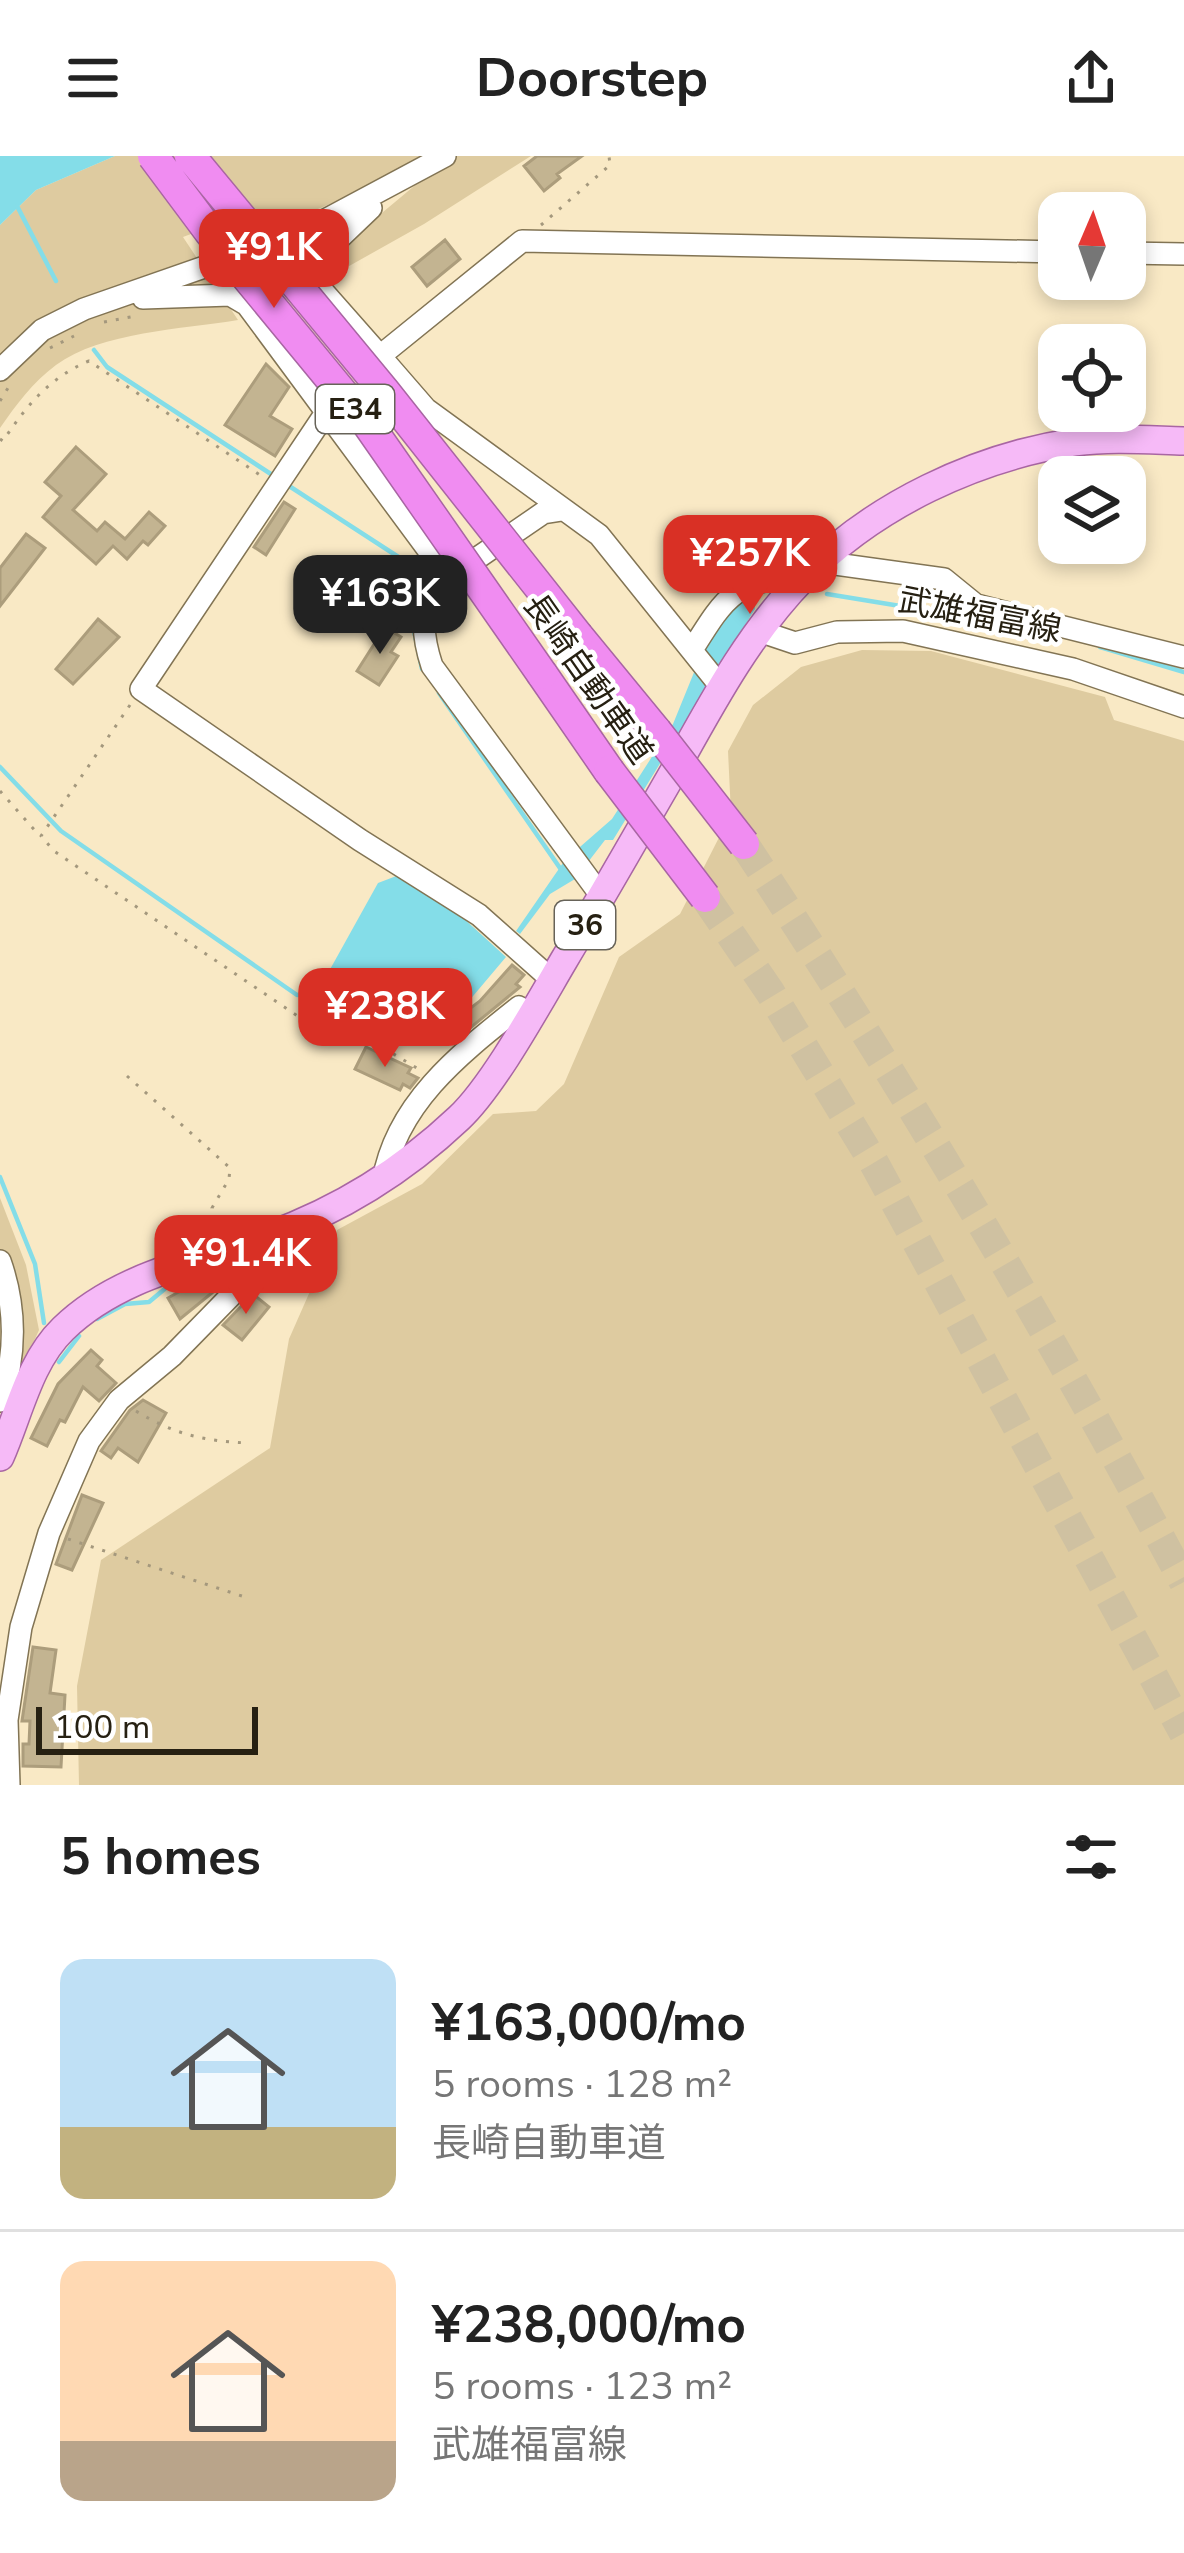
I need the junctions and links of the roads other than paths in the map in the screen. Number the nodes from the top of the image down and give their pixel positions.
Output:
1 (153, 156) edge
2 (190, 156) edge
3 (446, 156) edge
4 (408, 179) junction
5 (1038, 252) edge
6 (1146, 253) edge
7 (1184, 254) edge
8 (305, 271) junction
9 (230, 295) junction
10 (89, 317) junction
11 (380, 356) junction
12 (6, 377) edge
13 (327, 411) junction
14 (1184, 441) edge
15 (562, 510) junction
16 (813, 569) junction
17 (449, 578) junction
18 (759, 631) junction
19 (694, 653) junction
20 (1184, 658) edge
21 (718, 684) junction
22 (1184, 707) edge
23 (744, 844) tunnel mouth
24 (595, 888) junction
25 (705, 897) tunnel mouth
26 (552, 980) junction
27 (531, 1014) junction
28 (382, 1180) junction
29 (270, 1235) junction
30 (0, 1261) edge
31 (0, 1401) edge
32 (0, 1457) edge
33 (9, 1785) edge

1 - 25 highway, 長崎自動車道 / E34, bridge
2 - 23 highway, 長崎自動車道 / E34, bridge
3 - 4 street
4 - 8 street
4 - 10 street
5 - 11 street
6 - 7 street
8 - 9 street
8 - 11 street
9 - 10 street
9 - 13 street
10 - 12 street
11 - 15 street
13 - 17 street
13 - 26 street
14 - 16 main road, 36
15 - 17 street
15 - 19 street
16 - 18 main road, 36
16 - 19 street
16 - 20 street
17 - 24 street
18 - 21 main road, 36
18 - 22 street, 武雄福富線
19 - 21 street
21 - 24 main road, 36
24 - 26 main road, 36
26 - 27 main road, 36
27 - 28 main road, 36
27 - 28 street
28 - 29 main road, 36
29 - 32 main road, 36
29 - 33 street
30 - 31 street

